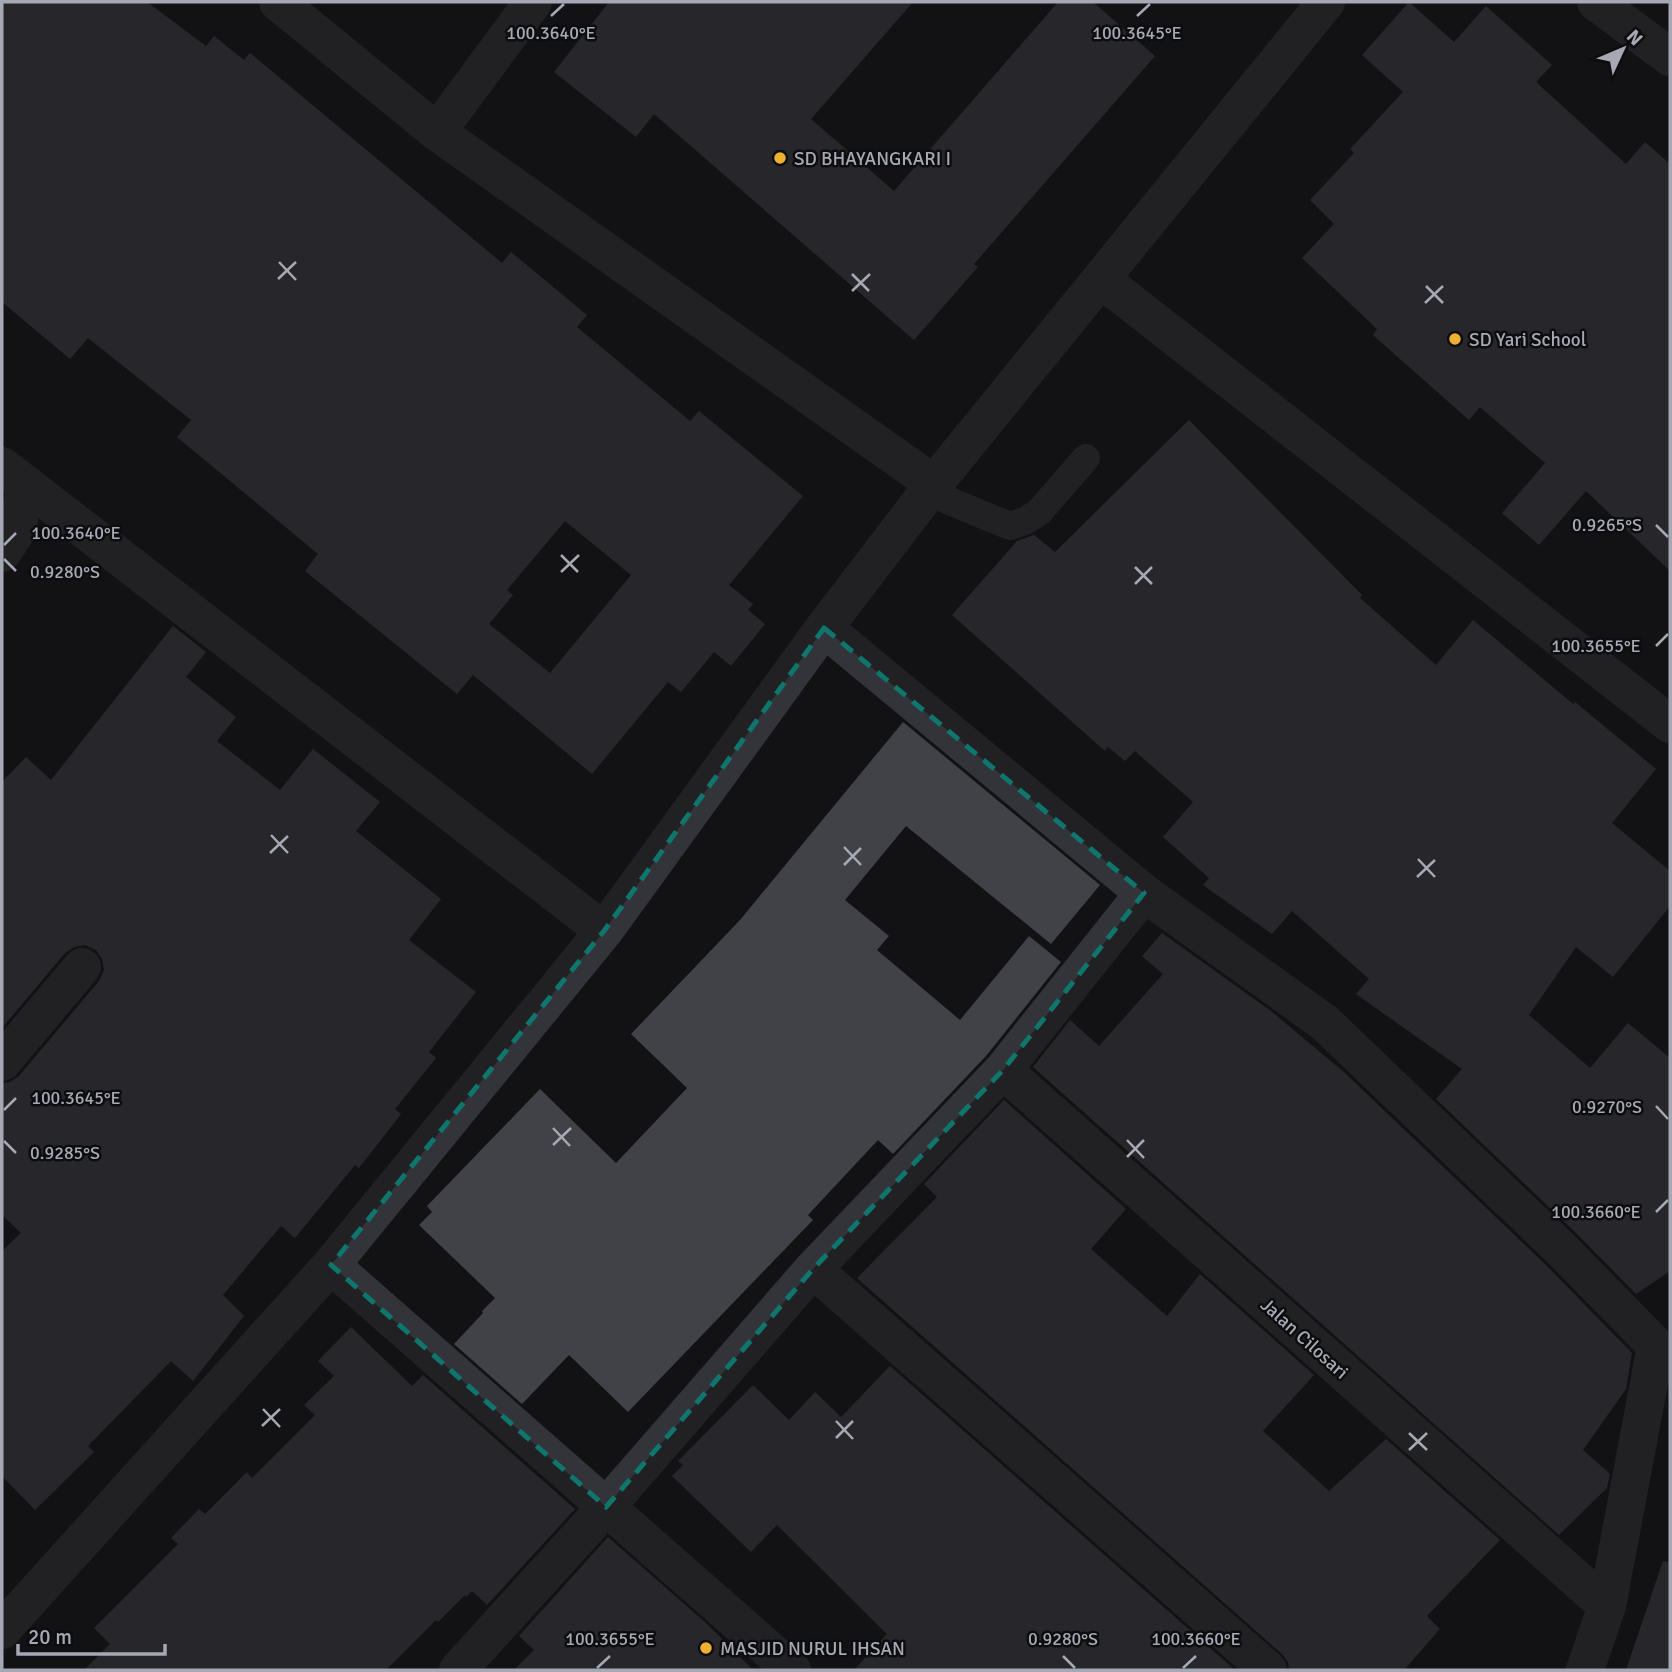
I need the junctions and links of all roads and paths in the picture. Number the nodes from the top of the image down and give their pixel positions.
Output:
1 (278, 2) edge
2 (533, 2) edge
3 (1326, 2) edge
4 (1596, 2) edge
5 (1670, 57) edge
6 (437, 132) junction
7 (1102, 280) junction
8 (1086, 458) dead end
9 (14, 475) edge
10 (931, 488) junction
11 (2, 553) edge
12 (824, 628) junction
13 (1670, 724) edge
14 (1143, 893) junction
15 (604, 931) junction
16 (82, 967) dead end
17 (2, 1062) edge
18 (1003, 1070) junction
19 (331, 1265) junction
20 (813, 1269) junction
21 (1663, 1330) edge
22 (606, 1507) junction
23 (1607, 1606) junction
24 (2, 1630) edge
25 (458, 1670) edge
26 (792, 1670) edge
27 (1268, 1670) edge
28 (1585, 1670) edge

1 - 6 street
2 - 6 street
3 - 7 street
4 - 5 street
6 - 10 street
7 - 10 street
7 - 13 street
8 - 10 lane
9 - 11 street
9 - 15 street
10 - 12 street
12 - 14 street
12 - 15 street
14 - 18 street
14 - 21 street
15 - 19 street
16 - 17 street
18 - 20 street
18 - 23 street, Jalan Cilosari
19 - 22 street
19 - 24 street
20 - 22 street
20 - 27 street
21 - 23 street
22 - 25 street
22 - 26 street
23 - 28 street

